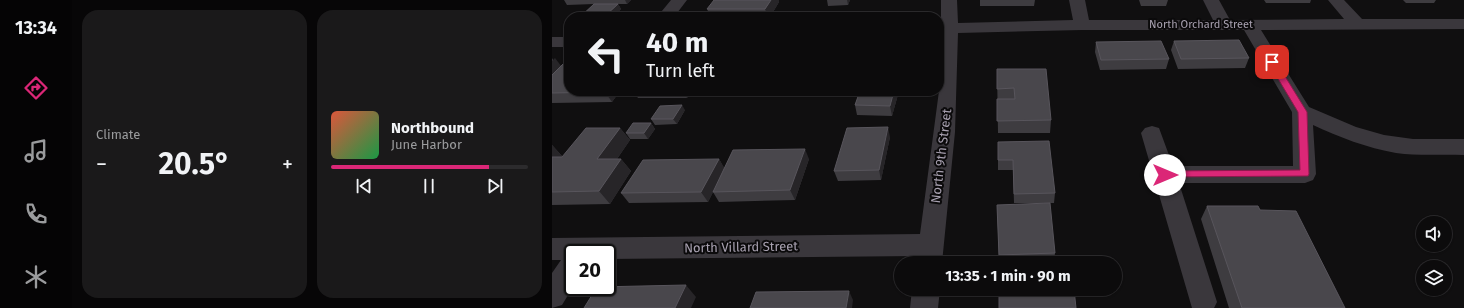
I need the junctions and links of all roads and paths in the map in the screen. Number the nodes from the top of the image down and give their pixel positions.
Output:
1 (679, 0) edge
2 (948, 0) edge
3 (1077, 0) edge
4 (1211, 0) edge
5 (1336, 0) edge
6 (669, 12) edge
7 (1224, 24) junction
8 (1249, 24) junction
9 (1357, 24) junction
10 (1464, 24) edge
11 (1082, 25) junction
12 (945, 29) edge
13 (552, 42) edge
14 (564, 42) edge
15 (1302, 112) junction
16 (1152, 133) dead end
17 (1464, 147) edge
18 (1165, 175) junction
19 (552, 249) edge
20 (564, 252) edge
21 (930, 254) edge
22 (616, 255) edge
23 (564, 278) edge
24 (552, 296) edge
25 (925, 296) edge
26 (1204, 302) dead end
27 (924, 308) edge

1 - 6 street
2 - 12 street, North 9th Street
3 - 11 street
4 - 7 street
5 - 9 street
7 - 8 street, North Orchard Street
7 - 11 street, North Orchard Street
8 - 9 street, North Orchard Street
8 - 15 street
9 - 10 street, North Orchard Street
11 - 12 street, North Orchard Street
12 - 21 street, North 9th Street
13 - 14 street
15 - 17 street
15 - 18 street
16 - 18 street
18 - 26 street
19 - 20 street, North Villard Street
21 - 22 street, North Villard Street
23 - 24 street
25 - 27 street

